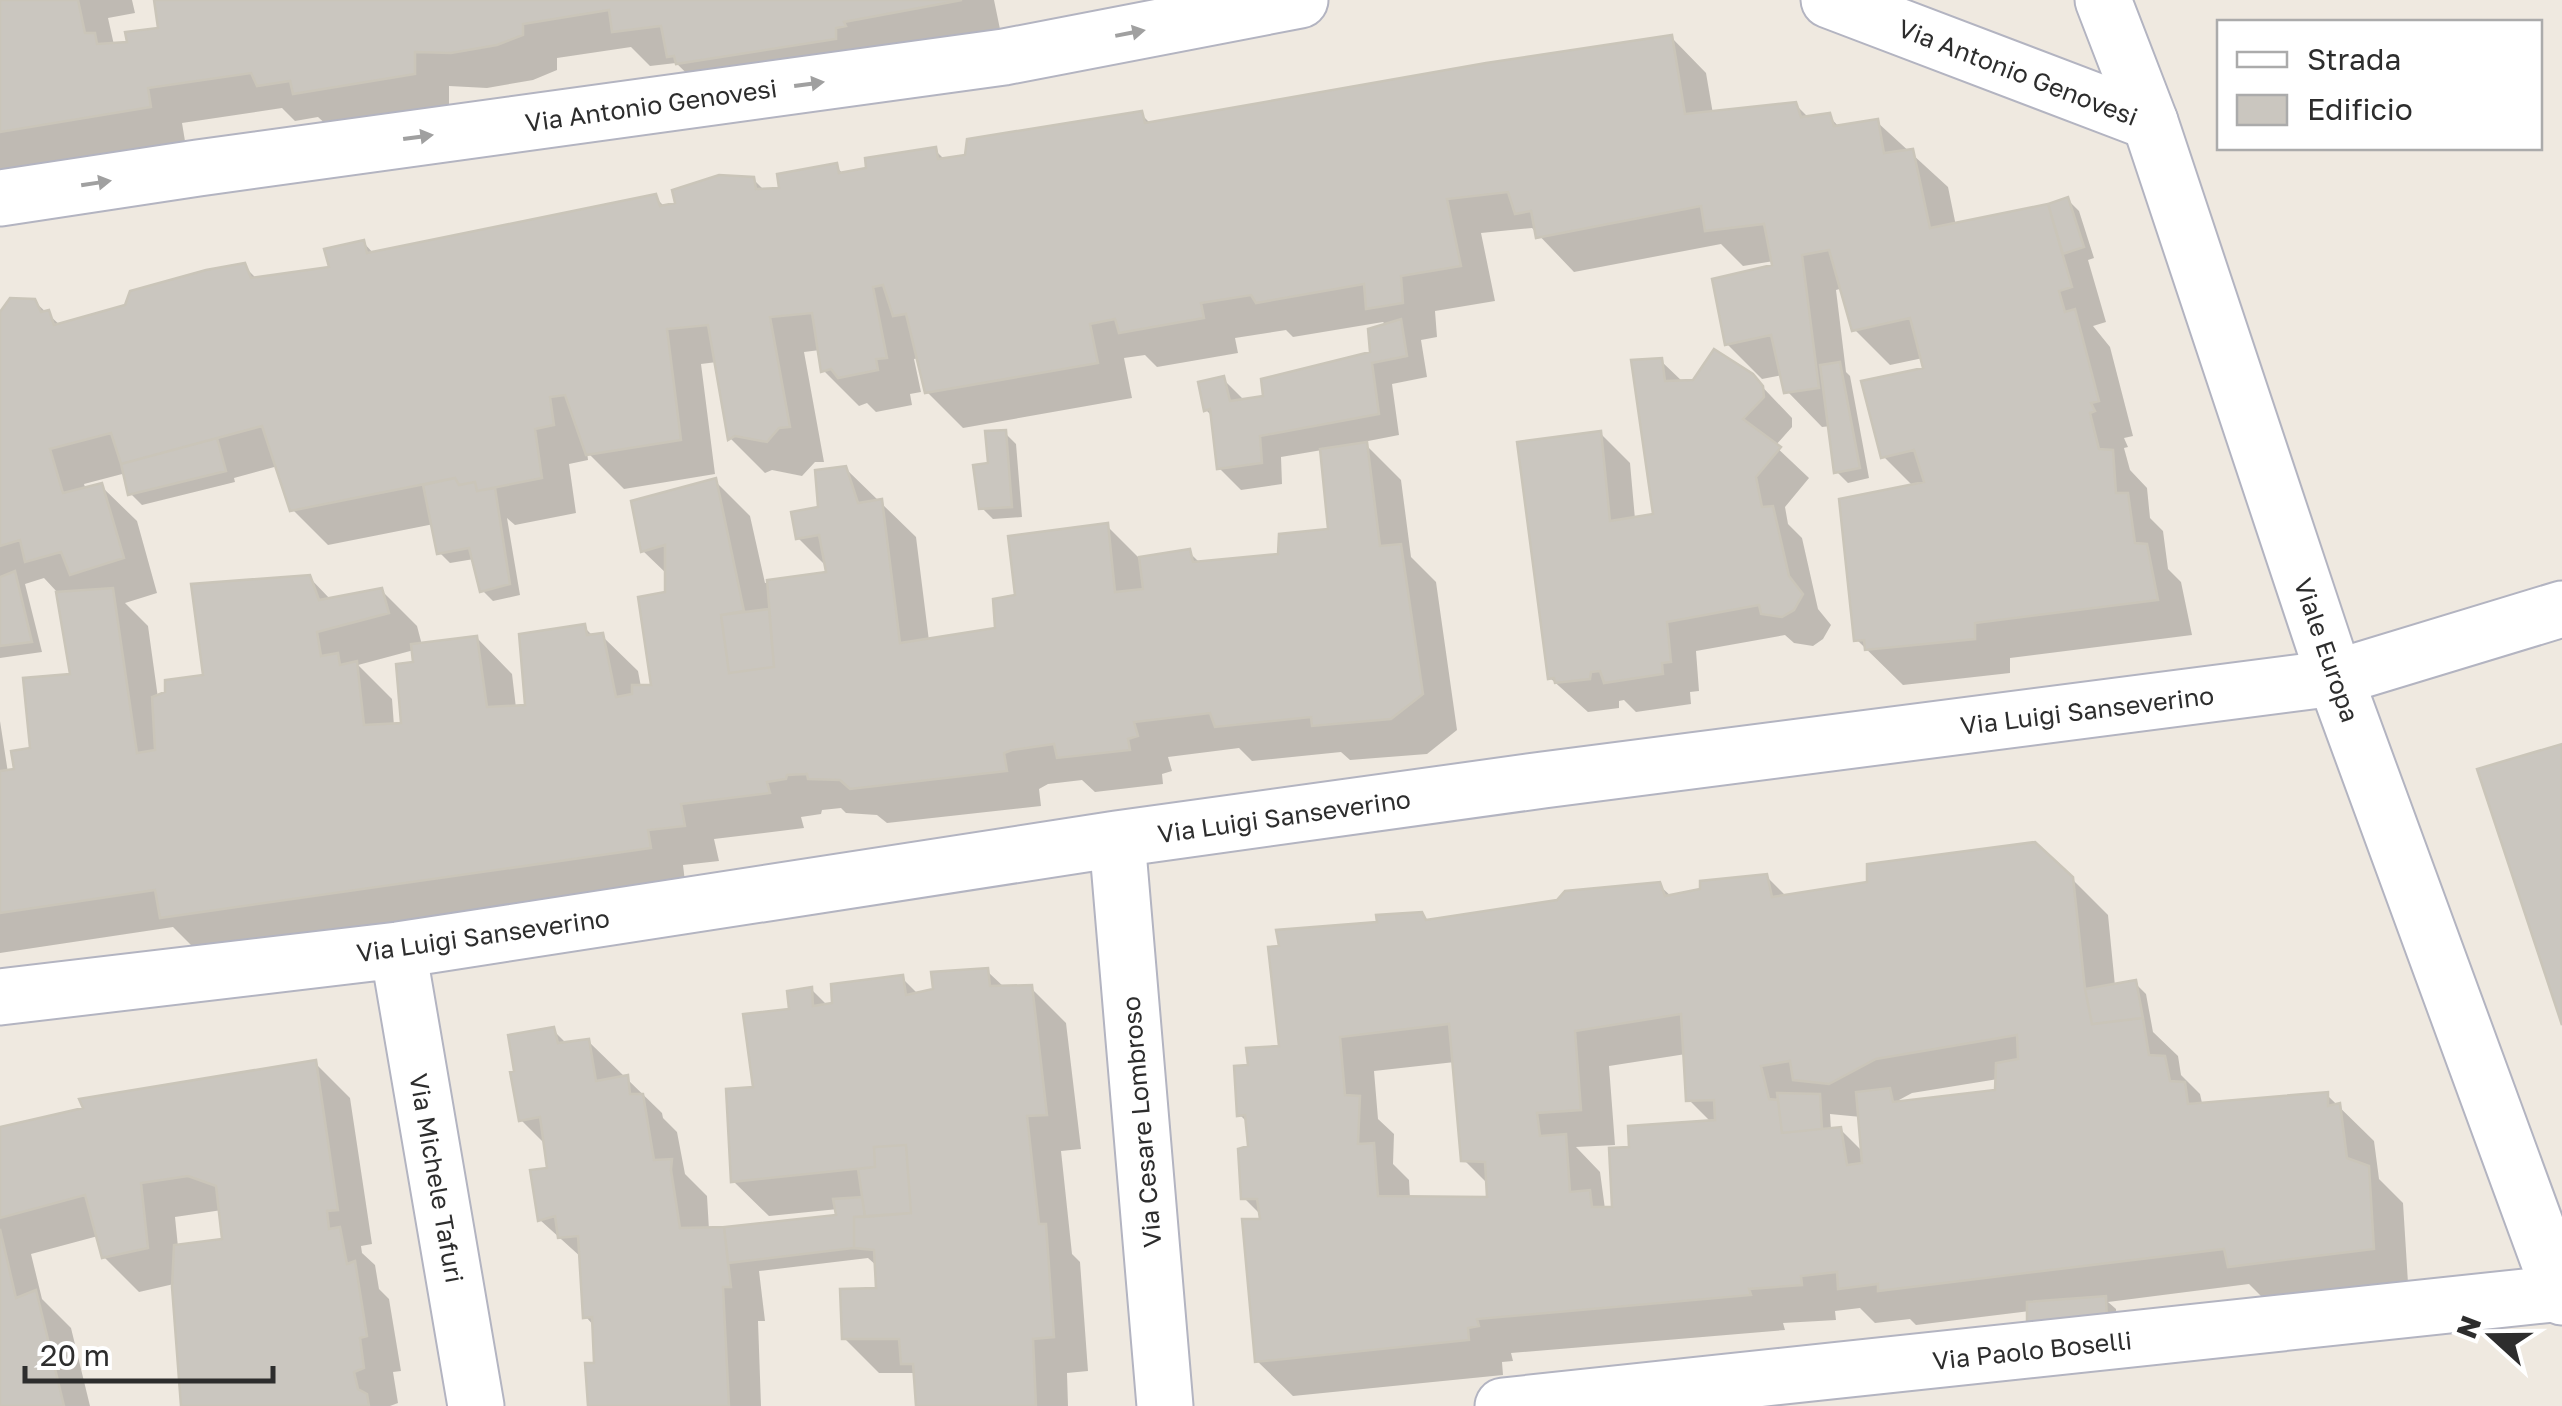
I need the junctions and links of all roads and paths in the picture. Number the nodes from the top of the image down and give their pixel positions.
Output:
1 (1300, 0) edge
2 (1829, 0) edge
3 (2103, 0) edge
4 (2150, 122) junction
5 (0, 198) edge
6 (2562, 608) edge
7 (2336, 678) junction
8 (1118, 838) junction
9 (398, 950) junction
10 (0, 997) edge
11 (2562, 1294) edge
12 (476, 1406) edge
13 (1166, 1406) edge
14 (1503, 1406) edge

5 -> 1 street, Via Antonio Genovesi
2 - 4 street, Via Antonio Genovesi
3 - 4 street, Viale Europa
4 - 7 street, Viale Europa
6 - 7 street, Via Luigi Sanseverino
7 - 8 street, Via Luigi Sanseverino
7 - 11 street, Viale Europa
8 - 9 street, Via Luigi Sanseverino
8 - 13 street, Via Cesare Lombroso
9 - 10 street, Via Luigi Sanseverino
9 - 12 street, Via Michele Tafuri
11 - 14 street, Via Paolo Boselli

